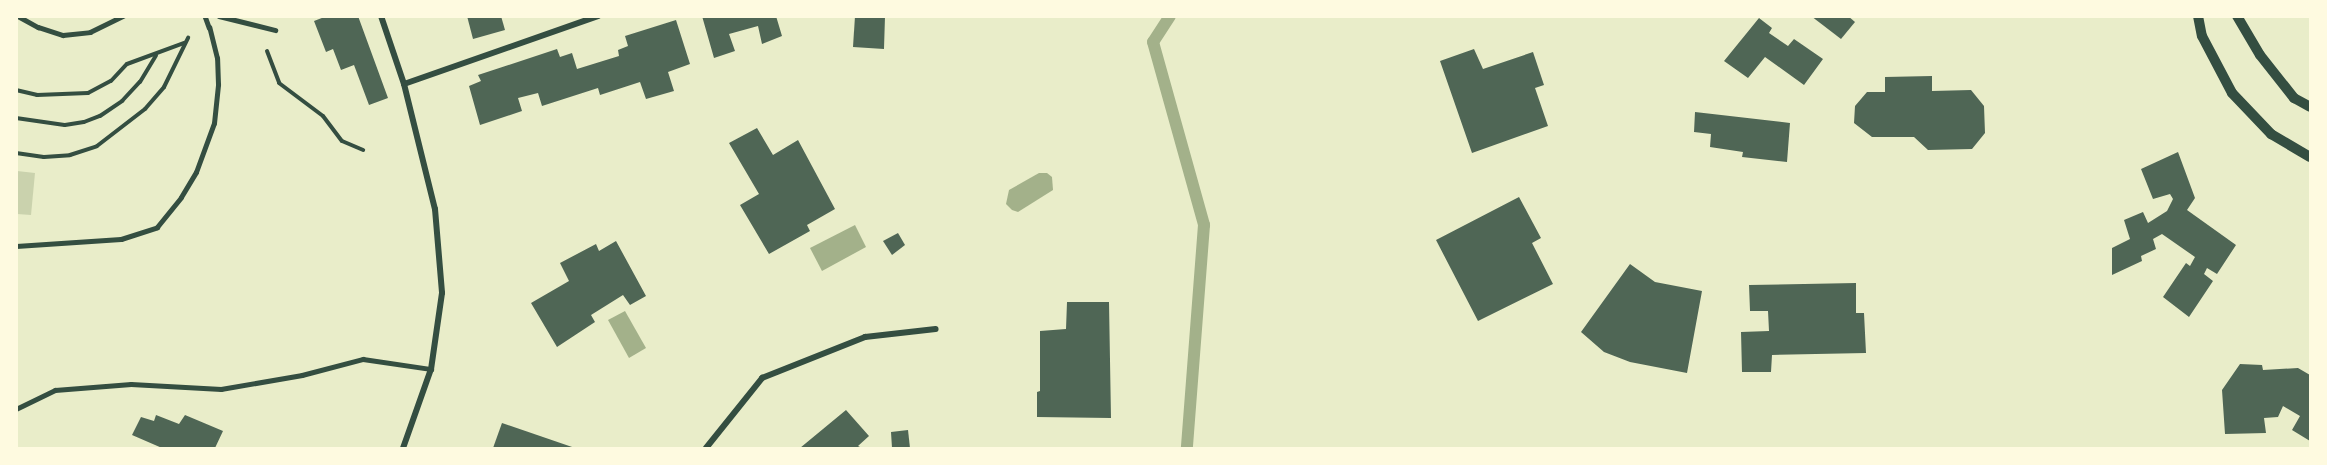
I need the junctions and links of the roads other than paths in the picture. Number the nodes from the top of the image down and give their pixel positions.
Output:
1 (18, 16) edge
2 (123, 16) edge
3 (219, 16) edge
4 (381, 16) edge
5 (598, 16) edge
6 (2198, 16) edge
7 (2237, 16) edge
8 (206, 18) edge
9 (209, 27) joint
10 (275, 30) dead end
11 (404, 84) junction
12 (2310, 107) edge
13 (2310, 157) edge
14 (16, 246) edge
15 (936, 329) dead end
16 (431, 369) junction
17 (16, 409) edge
18 (403, 448) edge
19 (706, 448) edge

1 - 2 lane
3 - 10 lane
4 - 11 street
5 - 11 street
6 - 13 street
7 - 12 street
8 - 9 lane
9 - 14 street
11 - 16 street
15 - 19 street
16 - 17 lane
16 - 18 street

